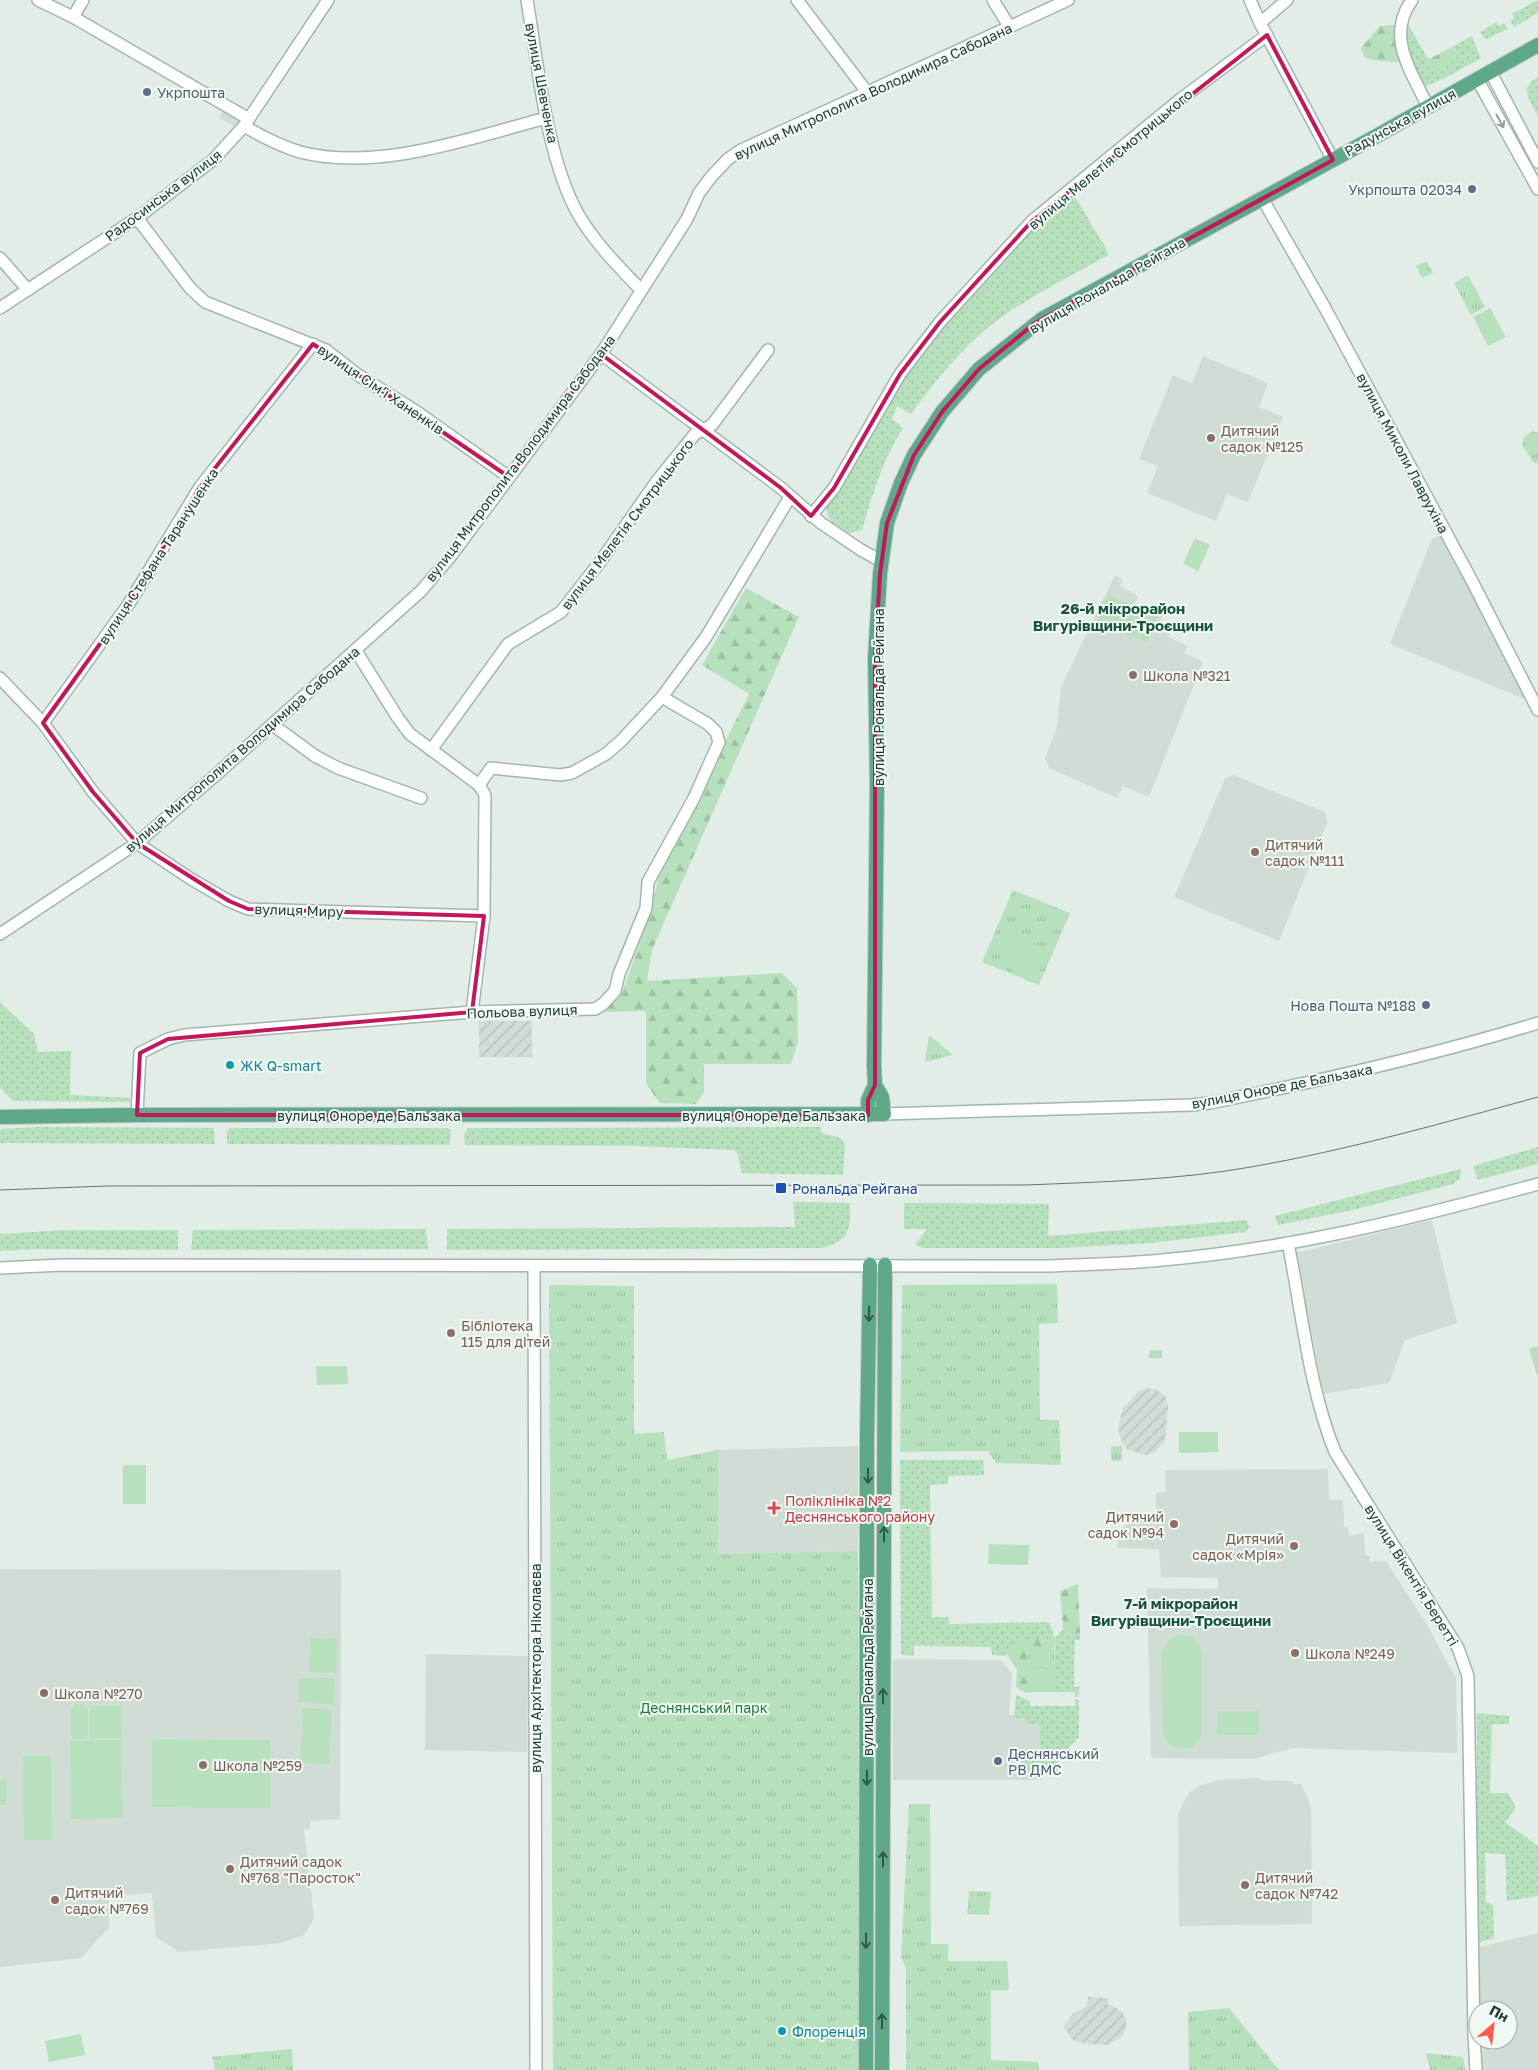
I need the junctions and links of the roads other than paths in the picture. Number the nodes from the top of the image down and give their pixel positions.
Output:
1 (38, 0) edge
2 (83, 0) edge
3 (328, 0) edge
4 (527, 0) edge
5 (797, 0) edge
6 (993, 0) edge
7 (1068, 0) edge
8 (1250, 0) edge
9 (1287, 0) edge
10 (1412, 0) edge
11 (73, 17) junction
12 (1260, 23) junction
13 (1010, 26) junction
14 (1267, 35) junction
15 (1538, 45) edge
16 (1490, 71) junction
17 (1477, 79) junction
18 (867, 92) junction
19 (1428, 107) junction
20 (546, 118) junction
21 (247, 123) junction
22 (1333, 160) junction
23 (1538, 162) edge
24 (1538, 189) edge
25 (1262, 198) junction
26 (137, 218) junction
27 (0, 258) edge
28 (28, 290) junction
29 (641, 290) junction
30 (0, 308) edge
31 (313, 344) junction
32 (768, 350) dead end
33 (601, 354) junction
34 (704, 429) junction
35 (509, 477) junction
36 (790, 497) junction
37 (811, 516) junction
38 (881, 560) junction
39 (356, 651) junction
40 (0, 678) edge
41 (662, 697) junction
42 (1538, 710) edge
43 (43, 723) junction
44 (273, 725) junction
45 (431, 750) junction
46 (479, 784) junction
47 (421, 798) dead end
48 (137, 842) junction
49 (484, 916) junction
50 (0, 934) edge
51 (472, 1012) junction
52 (1538, 1023) edge
53 (875, 1085) junction
54 (884, 1114) junction
55 (137, 1115) junction
56 (868, 1115) junction
57 (0, 1117) edge
58 (1538, 1184) edge
59 (1288, 1243) junction
60 (870, 1265) junction
61 (885, 1265) junction
62 (534, 1266) junction
63 (0, 1268) edge
64 (536, 2070) edge
65 (866, 2070) edge
66 (882, 2070) edge
67 (1476, 2070) edge

1 - 11 street
2 - 11 street
3 - 21 street, Радосинська вулиця
4 - 20 street, вулиця Шевченка
5 - 18 street
6 - 13 street
7 - 13 street, вулиця Митрополита Володимира Сабодана
8 - 12 street
9 - 12 street
10 - 19 street
11 - 21 street
12 - 14 street
13 - 18 street, вулиця Митрополита Володимира Сабодана
14 - 22 street
14 - 37 street, вулиця Мелетія Смотрицького
15 - 16 main road, Радунська вулиця
16 - 17 main road, Радунська вулиця
16 - 23 street
17 - 19 main road, Радунська вулиця
17 -> 24 street
18 - 29 street, вулиця Митрополита Володимира Сабодана
19 - 22 main road, Радунська вулиця
20 - 21 street
20 - 29 street, вулиця Шевченка
21 - 26 street, Радосинська вулиця
22 - 25 main road, Радунська вулиця
25 - 38 main road, вулиця Рональда Рейгана
25 - 42 street, вулиця Миколи Лаврухіна
26 - 28 street, Радосинська вулиця
26 - 31 street, вулиця Сімʼї Ханенків
27 - 28 street
28 - 30 street, Радосинська вулиця
29 - 33 street, вулиця Митрополита Володимира Сабодана
31 - 35 street, вулиця Сімʼї Ханенків
31 - 43 street, вулиця Стефана Таранушенка
32 - 34 street, вулиця Мелетія Смотрицького
33 - 34 street, вулиця Мелетія Смотрицького
33 - 35 street, вулиця Митрополита Володимира Сабодана
34 - 36 street, вулиця Мелетія Смотрицького
34 - 45 street, вулиця Мелетія Смотрицького
35 - 39 street, вулиця Митрополита Володимира Сабодана
36 - 37 street, вулиця Мелетія Смотрицького
36 - 41 street
37 - 38 street, вулиця Мелетія Смотрицького
38 - 53 main road, вулиця Рональда Рейгана
39 - 44 street, вулиця Митрополита Володимира Сабодана
39 - 45 street
40 - 43 street, вулиця Миру
41 - 46 street
41 - 51 street, Польова вулиця
43 - 48 street, вулиця Миру
44 - 47 street
44 - 48 street, вулиця Митрополита Володимира Сабодана
45 - 46 street
46 - 49 street
48 - 49 street, вулиця Миру
48 - 50 street, вулиця Митрополита Володимира Сабодана
49 - 51 street
51 - 55 street, Польова вулиця
52 - 54 street, вулиця Оноре де Бальзака
53 - 54 main road, вулиця Рональда Рейгана
53 - 56 main road, вулиця Рональда Рейгана
54 - 56 main road, вулиця Оноре де Бальзака
55 - 56 main road, вулиця Оноре де Бальзака
55 - 57 main road, вулиця Оноре де Бальзака
58 - 59 street
59 - 61 street
59 - 67 street, вулиця Вікентія Беретті
60 - 61 street
60 - 62 street
60 -> 65 main road, вулиця Рональда Рейгана
66 -> 61 main road, вулиця Рональда Рейгана
62 - 63 street
62 - 64 street, вулиця Архітектора Ніколаєва

